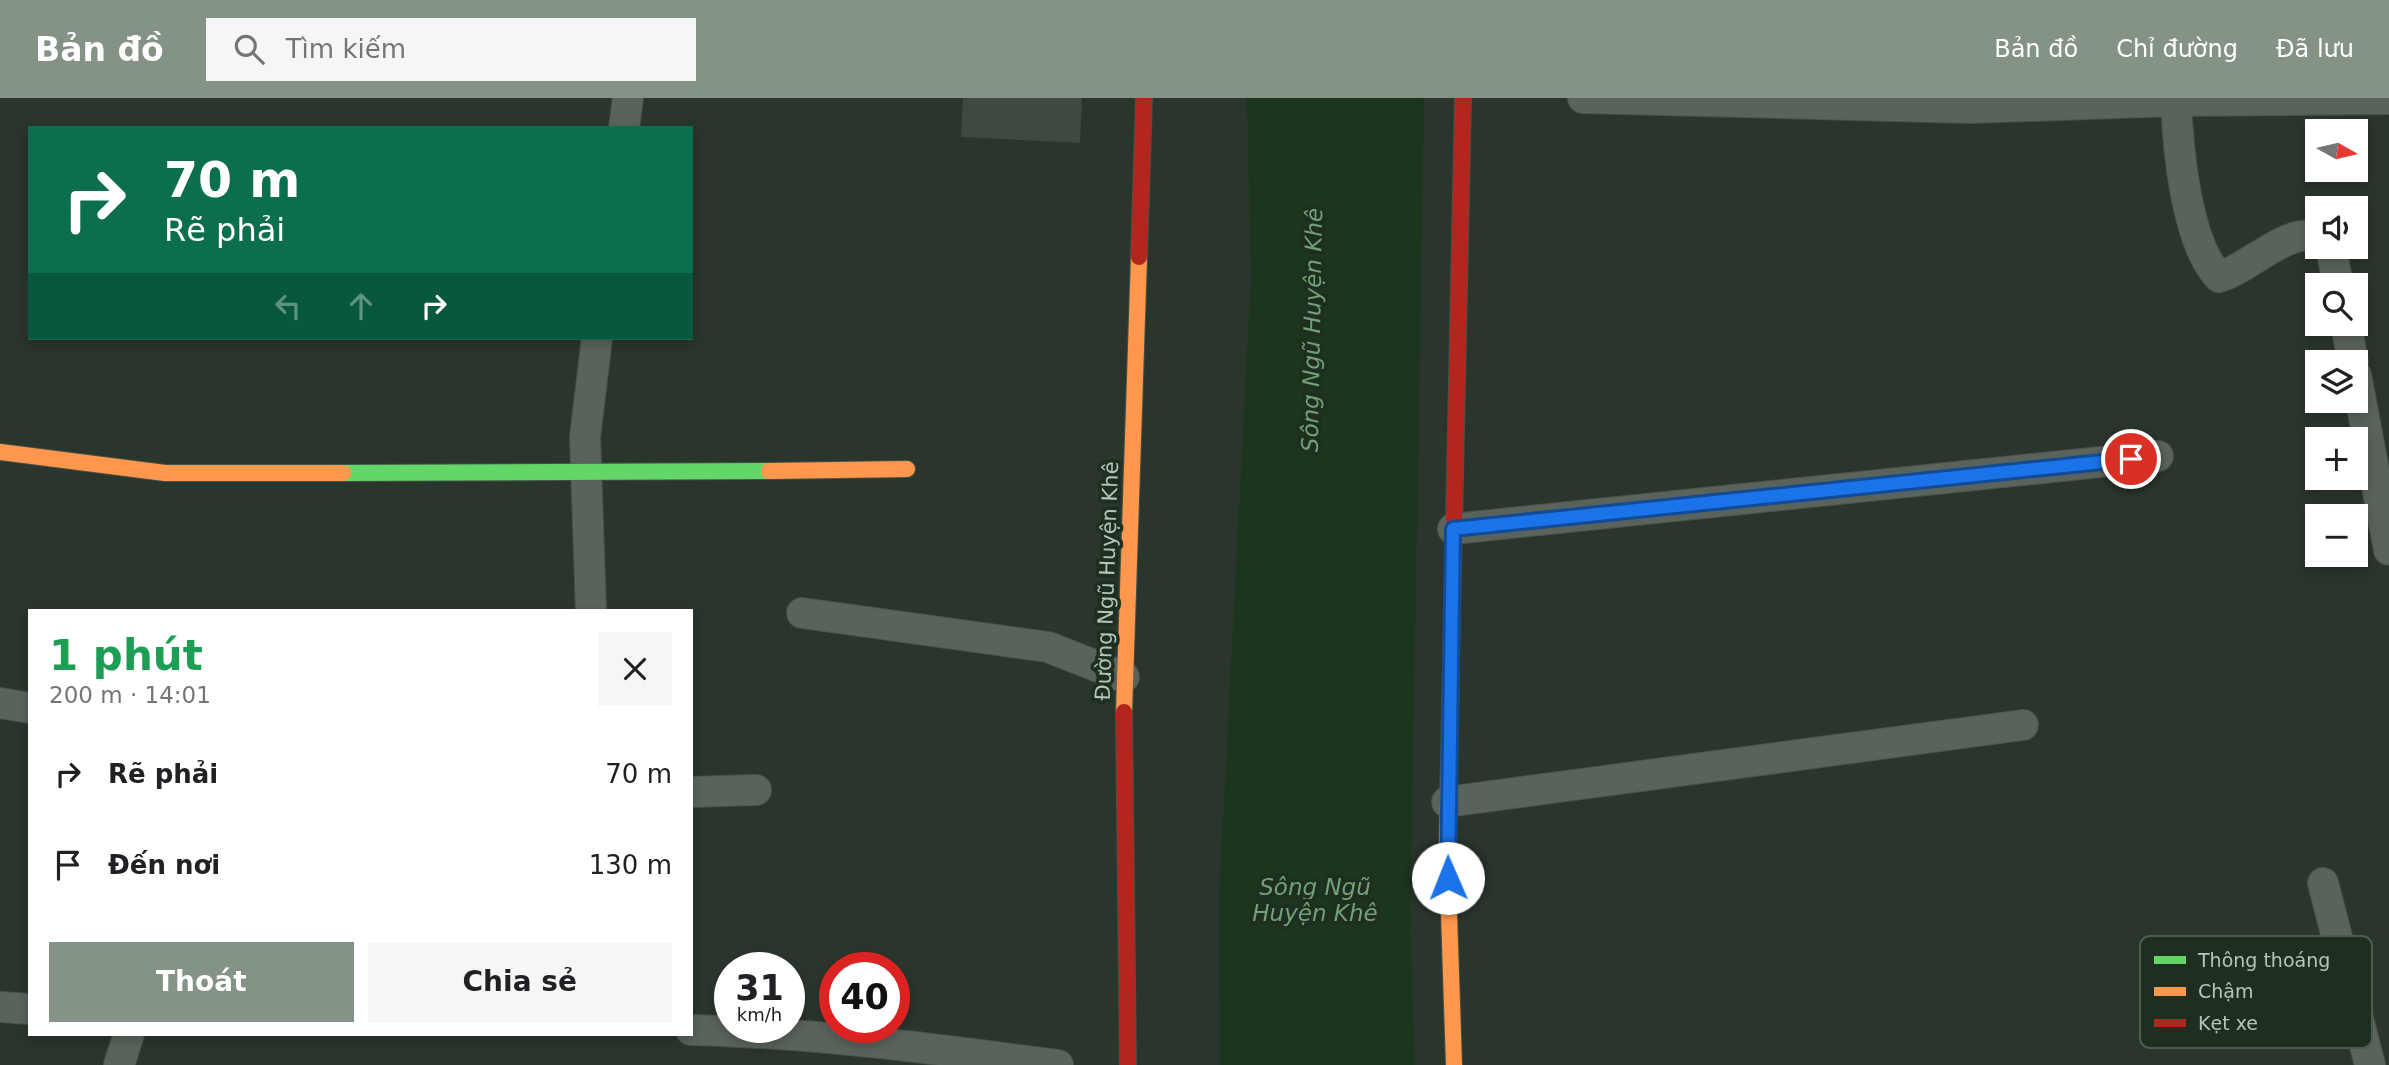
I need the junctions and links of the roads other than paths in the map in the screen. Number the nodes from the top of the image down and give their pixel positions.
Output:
1 (628, 98) edge
2 (1143, 98) edge
3 (1463, 98) edge
4 (1583, 98) edge
5 (2389, 99) edge
6 (2176, 101) junction
7 (624, 126) edge
8 (2305, 236) edge
9 (597, 340) edge
10 (2363, 413) edge
11 (0, 452) edge
12 (2158, 456) dead end
13 (907, 469) dead end
14 (586, 474) junction
15 (1453, 529) junction
16 (2389, 550) edge
17 (590, 609) edge
18 (802, 613) dead end
19 (1124, 677) junction
20 (0, 703) edge
21 (28, 708) edge
22 (2023, 725) dead end
23 (756, 790) dead end
24 (693, 792) edge
25 (1447, 802) junction
26 (2323, 883) dead end
27 (2337, 936) edge
28 (0, 1007) edge
29 (28, 1009) edge
30 (693, 1030) edge
31 (128, 1036) edge
32 (2366, 1048) edge
33 (119, 1065) edge
34 (1058, 1065) edge
35 (1128, 1065) edge
36 (1454, 1065) edge
37 (2370, 1065) edge

1 - 7 street
2 - 19 street, Đường Ngũ Huyện Khê
3 - 15 street
4 - 6 street
5 - 6 street
6 - 8 street
9 - 14 street
10 - 16 street
11 - 14 street
12 - 15 street
13 - 14 street
14 - 17 street
15 - 25 street
18 - 19 street
19 - 35 street, Đường Ngũ Huyện Khê
20 - 21 street
22 - 25 street
23 - 24 street
25 - 36 street
26 - 27 street
28 - 29 street
30 - 34 street
31 - 33 street
32 - 37 street

